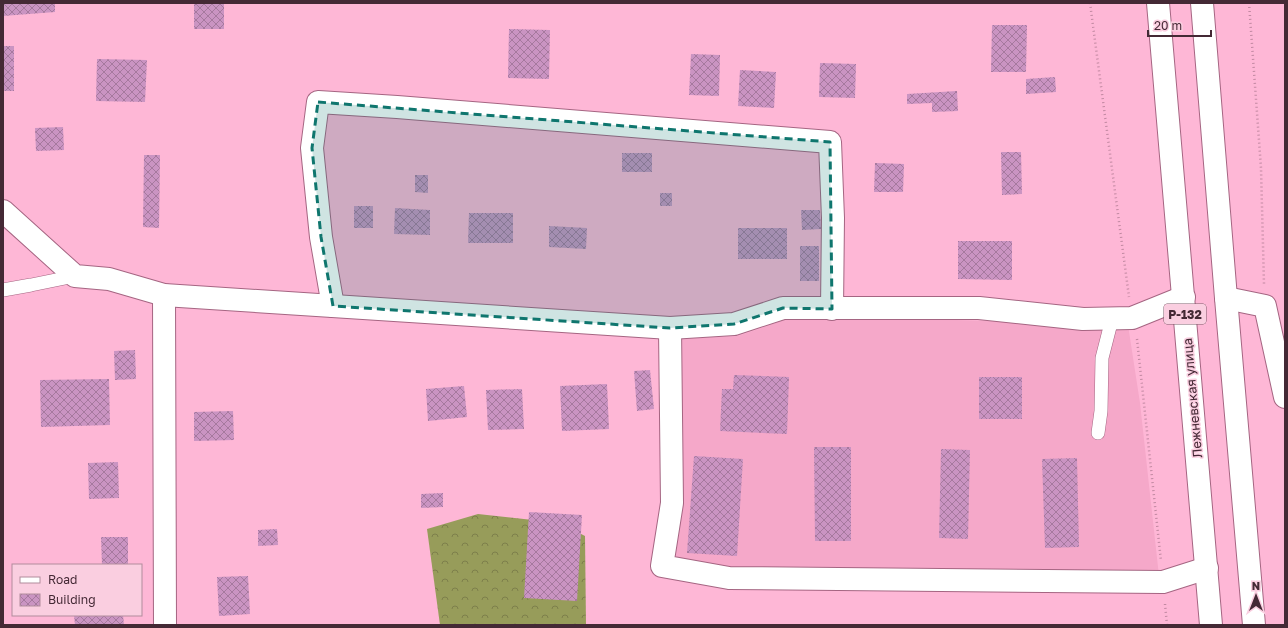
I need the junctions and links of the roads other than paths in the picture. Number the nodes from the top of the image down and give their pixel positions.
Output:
1 (1158, 3) edge
2 (1202, 3) edge
3 (3, 211) edge
4 (75, 276) junction
5 (3, 290) edge
6 (164, 295) junction
7 (1184, 297) junction
8 (1226, 298) junction
9 (333, 306) junction
10 (832, 309) junction
11 (1112, 319) junction
12 (670, 328) junction
13 (1285, 397) edge
14 (1098, 433) dead end
15 (1207, 568) junction
16 (165, 625) edge
17 (1212, 625) edge
18 (1254, 625) edge

1 - 7 main road, Лежневская улица / Р-132
2 - 8 main road
3 - 4 main road
4 - 5 lane
4 - 6 main road
6 - 9 main road
6 - 16 main road
7 - 11 main road
7 - 15 main road, Лежневская улица / Р-132
8 - 13 main road
8 - 18 main road
9 - 10 main road
9 - 12 main road
10 - 11 main road
10 - 12 main road
11 - 14 lane
12 - 15 main road
15 - 17 main road, Лежневская улица / Р-132

